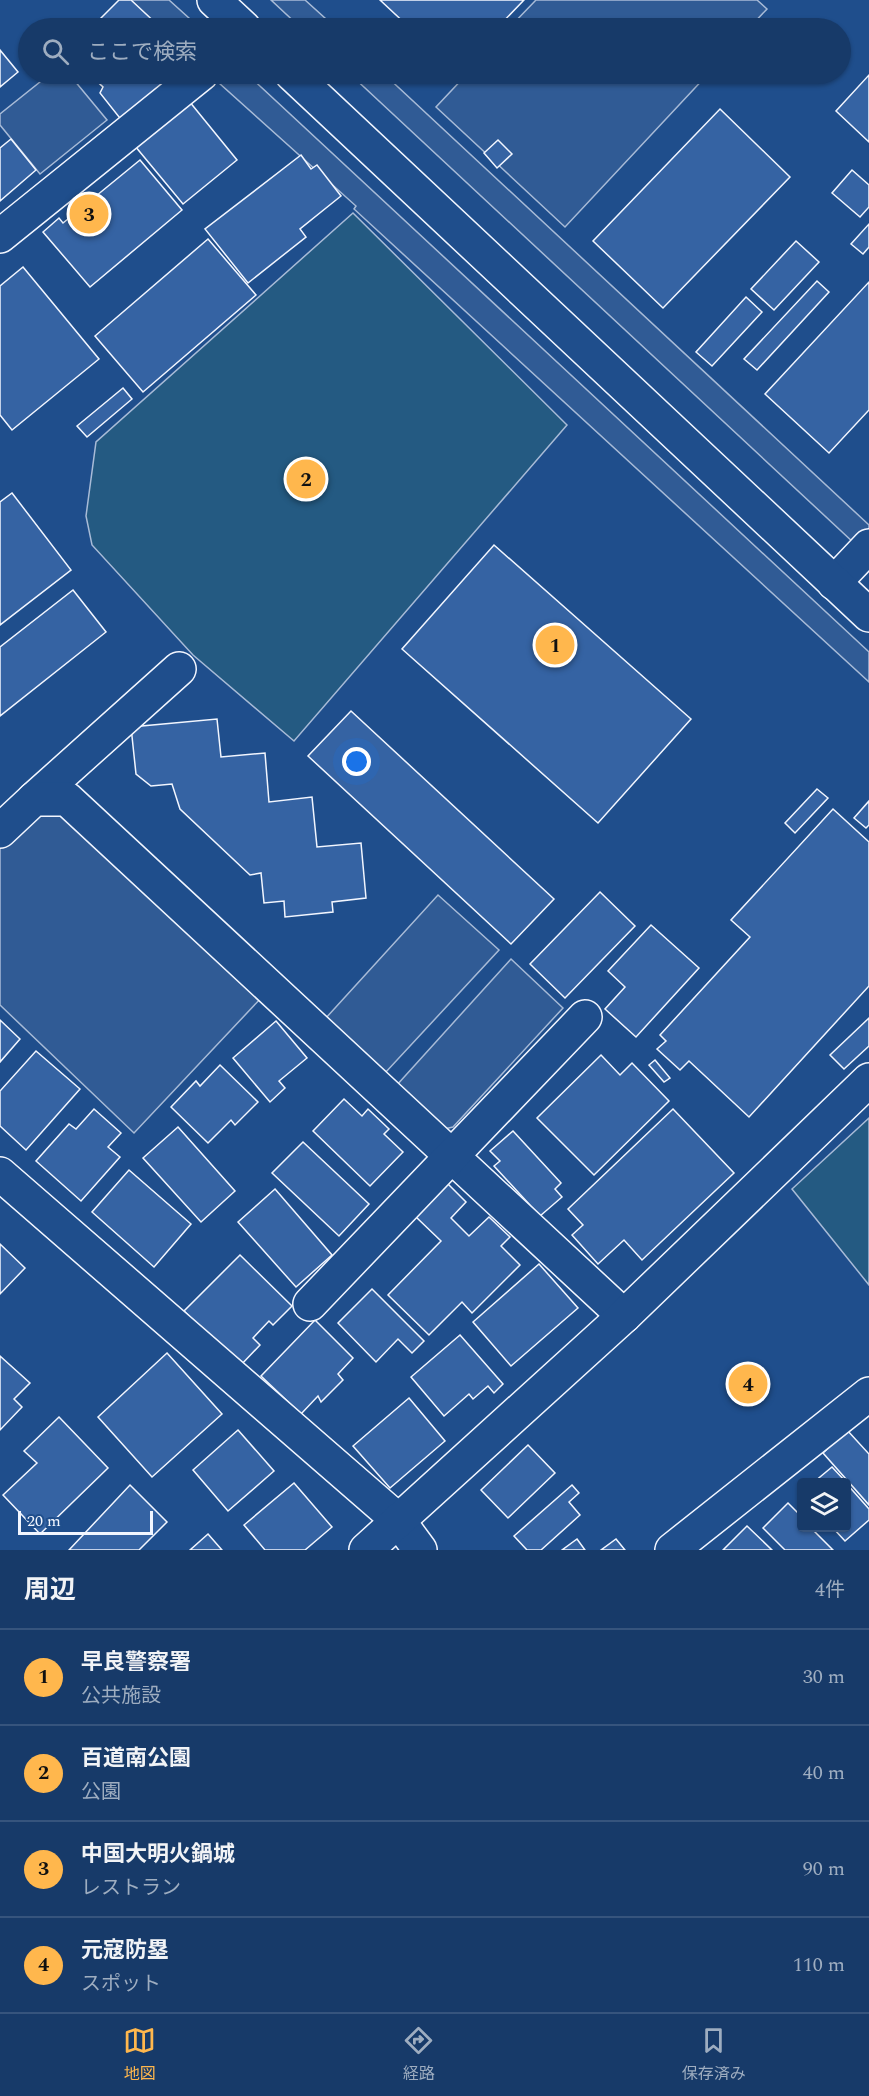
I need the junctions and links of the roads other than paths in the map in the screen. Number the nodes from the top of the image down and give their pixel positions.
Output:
1 (214, 0) edge
2 (233, 18) edge
3 (189, 84) edge
4 (303, 84) edge
5 (0, 236) edge
6 (869, 546) edge
7 (834, 583) junction
8 (869, 615) edge
9 (179, 669) dead end
10 (34, 799) junction
11 (0, 831) edge
12 (585, 1017) dead end
13 (869, 1080) edge
14 (452, 1156) junction
15 (0, 1174) edge
16 (310, 1304) dead end
17 (624, 1316) junction
18 (869, 1394) edge
19 (398, 1520) junction
20 (366, 1550) edge
21 (420, 1550) edge
22 (672, 1550) edge

1 - 2 street
3 - 5 street
4 - 7 street
6 - 7 street
7 - 8 street
9 - 10 street
10 - 11 street
10 - 14 street
12 - 14 street
13 - 17 street
14 - 16 street
14 - 17 street
15 - 19 street
17 - 19 street
18 - 22 street
19 - 20 street
19 - 21 street

